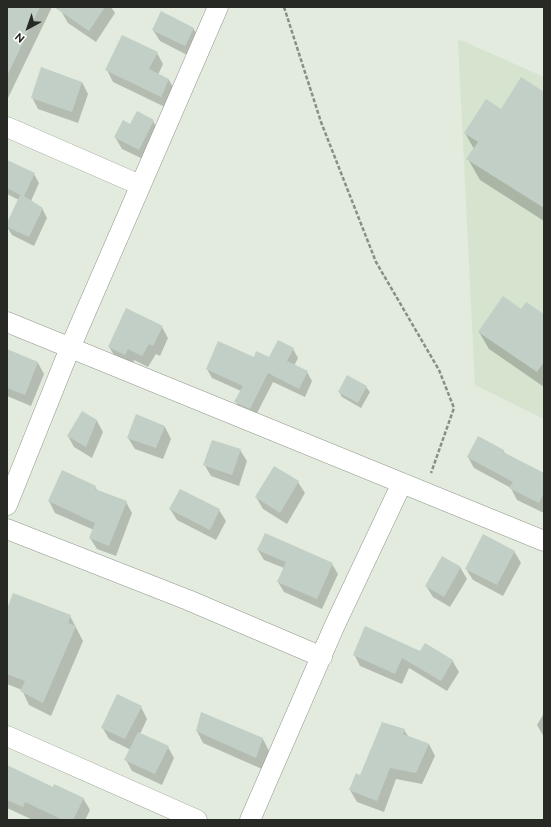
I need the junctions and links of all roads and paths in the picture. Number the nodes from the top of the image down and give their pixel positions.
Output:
1 (284, 7) edge
2 (213, 8) edge
3 (7, 127) edge
4 (140, 185) junction
5 (7, 322) edge
6 (70, 348) junction
7 (402, 483) junction
8 (424, 492) junction
9 (7, 505) edge
10 (7, 529) edge
11 (544, 541) edge
12 (322, 657) junction
13 (7, 736) edge
14 (197, 820) edge
15 (250, 820) edge

1 - 8 path
2 - 4 street
3 - 4 street
4 - 6 street
5 - 6 street
6 - 7 street
6 - 9 street
7 - 8 street
7 - 12 street
8 - 11 street
10 - 12 street
12 - 15 street
13 - 14 street

